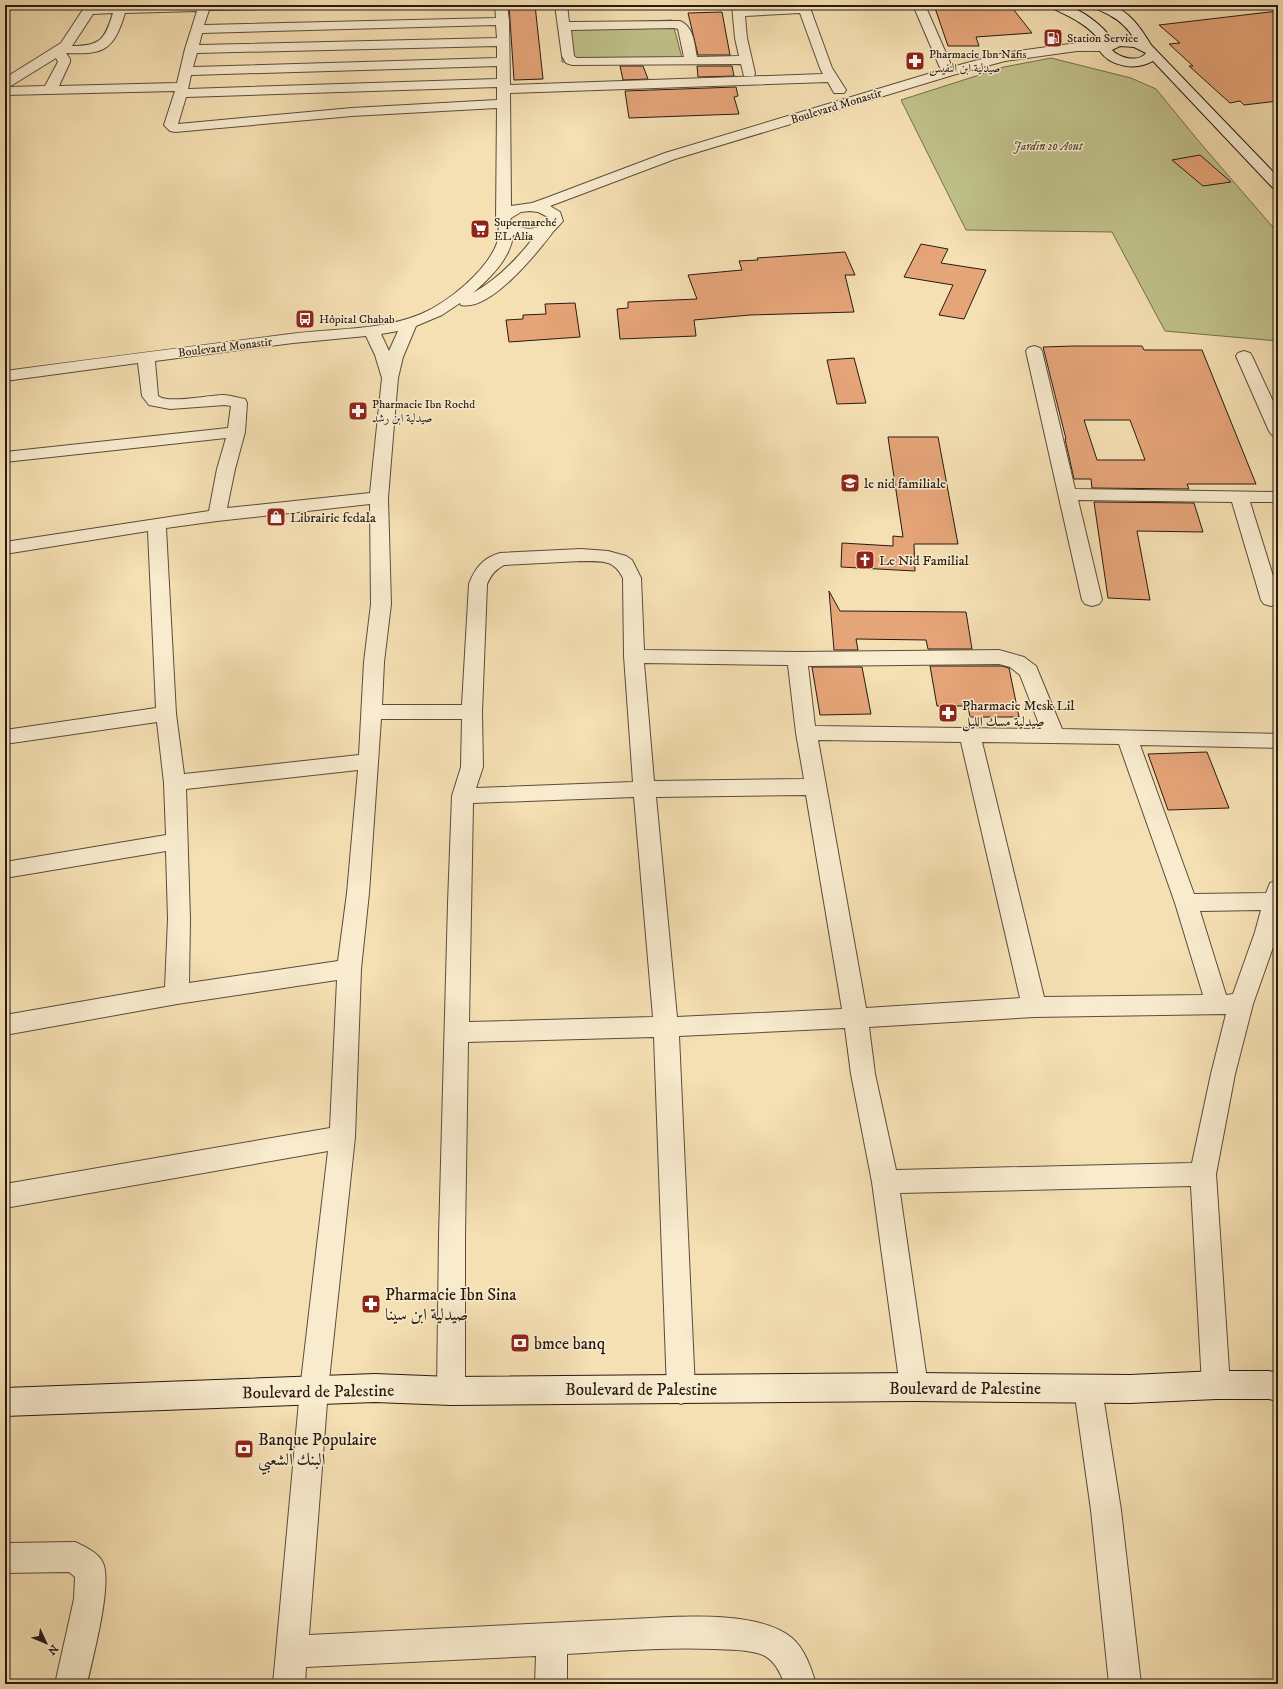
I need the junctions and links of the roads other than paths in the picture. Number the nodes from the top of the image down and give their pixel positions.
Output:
1 (280, 5) edge
2 (501, 5) edge
3 (561, 5) edge
4 (919, 5) edge
5 (1056, 5) edge
6 (1097, 5) edge
7 (1111, 5) edge
8 (91, 7) edge
9 (204, 7) junction
10 (804, 7) edge
11 (120, 9) junction
12 (739, 9) edge
13 (1122, 16) junction
14 (503, 21) junction
15 (563, 26) junction
16 (197, 29) junction
17 (503, 42) junction
18 (1109, 45) junction
19 (191, 50) junction
20 (1149, 50) junction
21 (60, 51) junction
22 (1039, 51) junction
23 (691, 59) junction
24 (746, 60) junction
25 (1121, 60) junction
26 (503, 62) junction
27 (186, 71) junction
28 (948, 72) junction
29 (831, 78) junction
30 (751, 80) junction
31 (5, 84) edge
32 (504, 86) junction
33 (50, 90) junction
34 (181, 90) junction
35 (5, 91) edge
36 (1188, 92) junction
37 (847, 102) junction
38 (504, 104) junction
39 (636, 168) junction
40 (504, 182) junction
41 (1278, 185) edge
42 (531, 207) junction
43 (562, 217) junction
44 (505, 221) junction
45 (442, 310) junction
46 (408, 324) junction
47 (371, 330) junction
48 (1034, 351) dead end
49 (1244, 356) dead end
50 (146, 357) junction
51 (5, 376) edge
52 (390, 378) junction
53 (1278, 431) edge
54 (236, 432) junction
55 (5, 457) edge
56 (1068, 494) junction
57 (1239, 497) junction
58 (1278, 497) edge
59 (379, 498) junction
60 (216, 515) junction
61 (157, 525) junction
62 (5, 548) edge
63 (1092, 600) dead end
64 (1271, 600) dead end
65 (634, 656) junction
66 (797, 659) junction
67 (371, 712) junction
68 (472, 712) junction
69 (166, 714) junction
70 (806, 733) junction
71 (1054, 735) junction
72 (970, 736) junction
73 (5, 738) edge
74 (1127, 738) junction
75 (1278, 741) edge
76 (369, 761) junction
77 (175, 783) junction
78 (816, 787) junction
79 (644, 789) junction
80 (463, 796) junction
81 (177, 841) junction
82 (5, 870) edge
83 (1276, 895) edge
84 (1186, 903) junction
85 (349, 969) junction
86 (177, 994) junction
87 (1229, 1004) junction
88 (1034, 1006) junction
89 (856, 1018) junction
90 (5, 1025) edge
91 (666, 1027) junction
92 (456, 1032) junction
93 (342, 1137) junction
94 (1204, 1174) junction
95 (885, 1182) junction
96 (5, 1196) edge
97 (1216, 1385) junction
98 (914, 1387) junction
99 (1278, 1387) edge
100 (1088, 1389) junction
101 (314, 1390) junction
102 (451, 1390) junction
103 (681, 1390) junction
104 (5, 1402) edge
105 (5, 1558) edge
106 (552, 1639) junction
107 (293, 1652) junction
108 (71, 1684) edge
109 (289, 1684) edge
110 (551, 1684) edge
111 (800, 1684) edge
112 (1125, 1684) edge

1 - 9 street
2 - 14 street, Boulevard Monastir
3 - 15 street
4 - 28 street
5 - 18 street
6 - 13 street
6 - 18 street
7 - 13 street
8 - 11 street
8 - 21 street
9 - 11 street
9 - 16 street
10 - 12 street
10 - 29 street
11 - 21 street
12 - 24 street
13 - 20 street
14 - 16 street
14 - 17 street, Boulevard Monastir
15 - 23 street
15 - 23 street
16 - 19 street
17 - 19 street
17 - 26 street, Boulevard Monastir
18 - 20 street, Boulevard Monastir
18 - 22 street, Boulevard Monastir
18 - 25 street
19 - 27 street
20 - 25 street
20 - 36 street
21 - 31 street
21 - 33 street
22 - 25 street, Boulevard Monastir
22 - 28 street, Boulevard Monastir
23 - 24 street
24 - 30 street
25 - 36 street
26 - 27 street
26 - 32 street, Boulevard Monastir
27 - 34 street
28 - 37 street, Boulevard Monastir
29 - 30 street
29 - 37 street
30 - 32 street
32 - 34 street
32 - 38 street, Boulevard Monastir
33 - 34 street
33 - 35 street
34 - 38 street
36 - 41 street
37 - 39 street, Boulevard Monastir
38 - 40 street, Boulevard Monastir
39 - 42 street, Boulevard Monastir
39 - 43 street, Boulevard Monastir
40 - 42 street
40 - 44 street, Boulevard Monastir
42 - 43 street
42 - 44 street, Boulevard Monastir
43 - 44 street
43 - 45 street, Boulevard Monastir
44 - 45 street, Boulevard Monastir
45 - 46 street, Boulevard Monastir
46 - 47 street, Boulevard Monastir
46 - 52 street
47 - 50 street, Boulevard Monastir
47 - 52 street
48 - 56 street
49 - 53 street
50 - 51 street, Boulevard Monastir
50 - 54 street
52 - 59 street
54 - 55 street
54 - 60 street
56 - 57 street
56 - 63 street
57 - 58 street
57 - 64 street
59 - 60 street
59 - 67 street
60 - 61 street
61 - 62 street
61 - 69 street
65 - 66 street
65 - 68 street
65 - 79 street
66 - 70 street
66 - 71 street
67 - 68 street
67 - 76 street
68 - 80 street
69 - 73 street
69 - 77 street
70 - 72 street
70 - 78 street
71 - 72 street
71 - 74 street
72 - 88 street
74 - 75 street
74 - 84 street
76 - 77 street
76 - 85 street
77 - 81 street
78 - 79 street
78 - 89 street
79 - 80 street
79 - 91 street
80 - 92 street
81 - 82 street
81 - 86 street
83 - 84 street
83 - 87 street
84 - 87 street
85 - 86 street
85 - 93 street
86 - 90 street
87 - 88 street
87 - 94 street
88 - 89 street
89 - 91 street
89 - 95 street
91 - 92 street
91 - 103 street
92 - 102 street
93 - 96 street
93 - 101 street
94 - 95 street
94 - 97 street
95 - 98 street
97 - 99 street, Boulevard de Palestine
97 - 100 street, Boulevard de Palestine
98 - 100 street, Boulevard de Palestine
98 - 103 street, Boulevard de Palestine
100 - 112 street
101 - 102 street, Boulevard de Palestine
101 - 104 street, Boulevard de Palestine
101 - 107 street
102 - 103 street, Boulevard de Palestine
105 - 108 street
106 - 107 street
106 - 110 street
106 - 111 street
107 - 109 street

